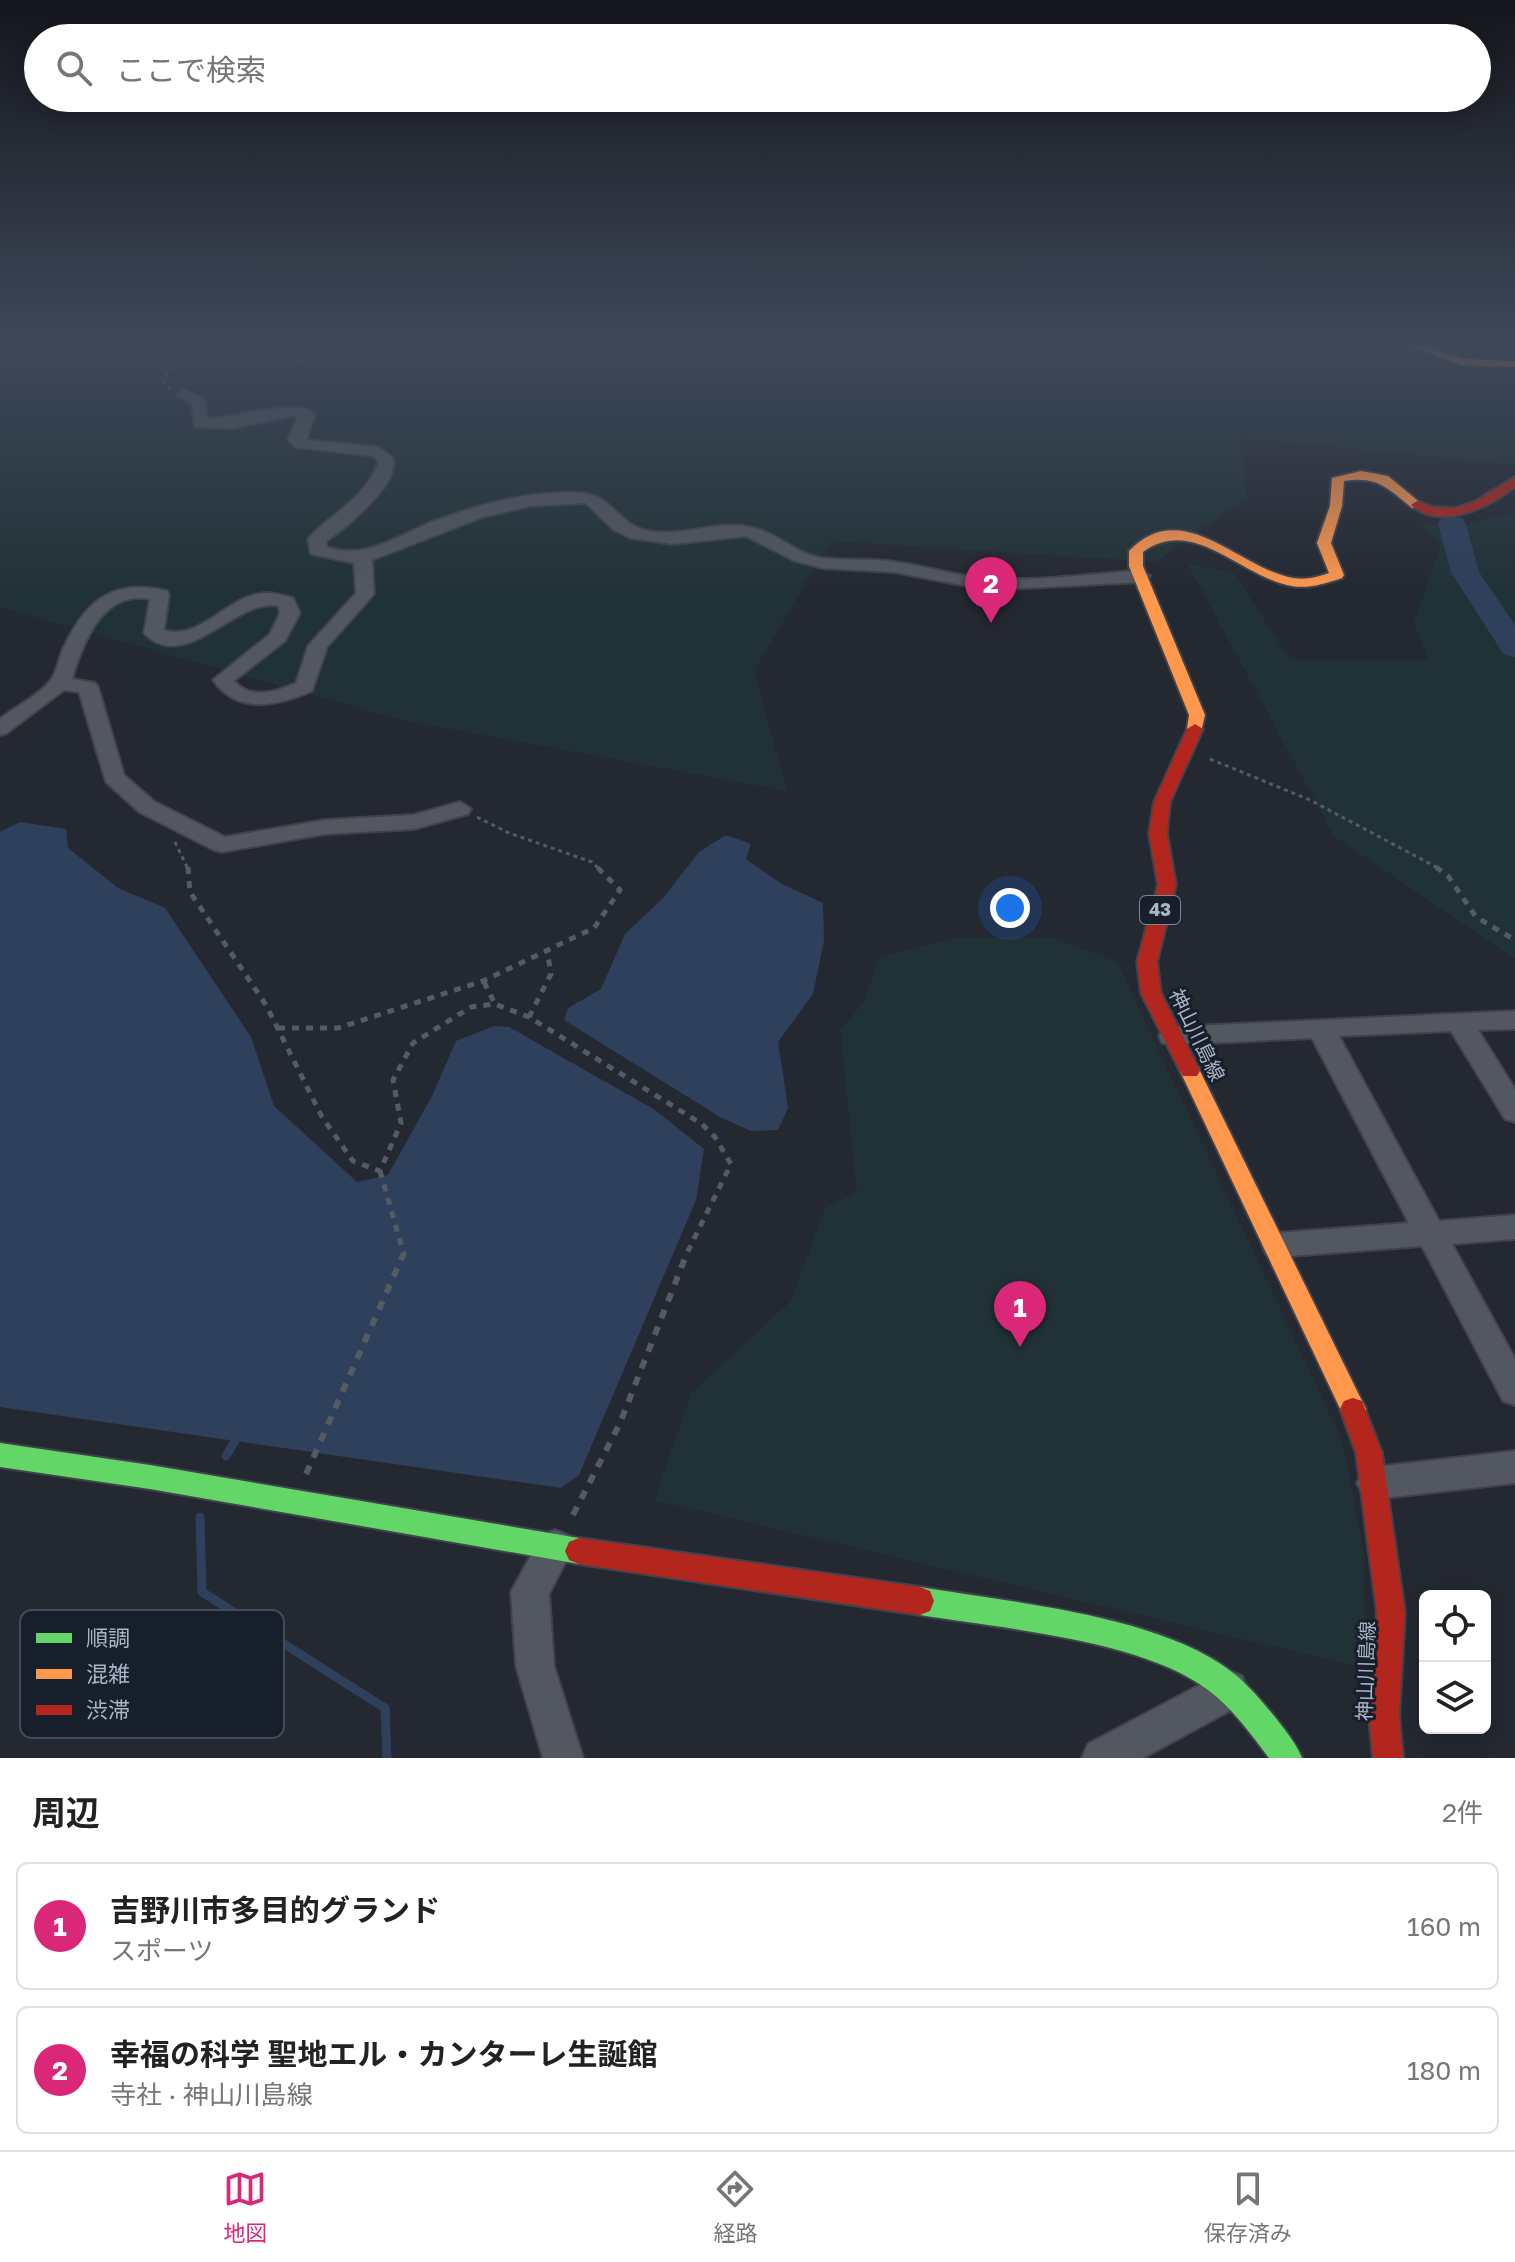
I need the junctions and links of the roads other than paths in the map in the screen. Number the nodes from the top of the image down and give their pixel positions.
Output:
1 (301, 427) edge
2 (1515, 481) edge
3 (363, 558) junction
4 (1141, 576) junction
5 (60, 683) junction
6 (0, 729) edge
7 (460, 809) road end
8 (1515, 1020) edge
9 (1459, 1021) junction
10 (1321, 1029) junction
11 (1172, 1036) junction
12 (1515, 1112) edge
13 (1515, 1227) edge
14 (1428, 1232) junction
15 (1277, 1245) junction
16 (1515, 1391) edge
17 (0, 1455) edge
18 (1515, 1467) edge
19 (1375, 1483) junction
20 (555, 1547) junction
21 (1228, 1690) junction
22 (563, 1758) edge
23 (1102, 1758) edge
24 (1287, 1758) edge
25 (1388, 1758) edge

1 - 3 street
2 - 4 main road
3 - 4 street
3 - 5 street
4 - 11 main road, 神山川島線 / 43
5 - 6 street
5 - 7 street
8 - 9 street
9 - 10 street
9 - 12 street
10 - 11 street
10 - 14 street
11 - 15 main road, 神山川島線 / 43
13 - 14 street
14 - 15 street
14 - 16 street
15 - 19 main road, 神山川島線 / 43
17 - 20 main road
18 - 19 street
19 - 25 main road, 神山川島線 / 43
20 - 21 main road
20 - 22 street
21 - 23 street
21 - 24 main road

